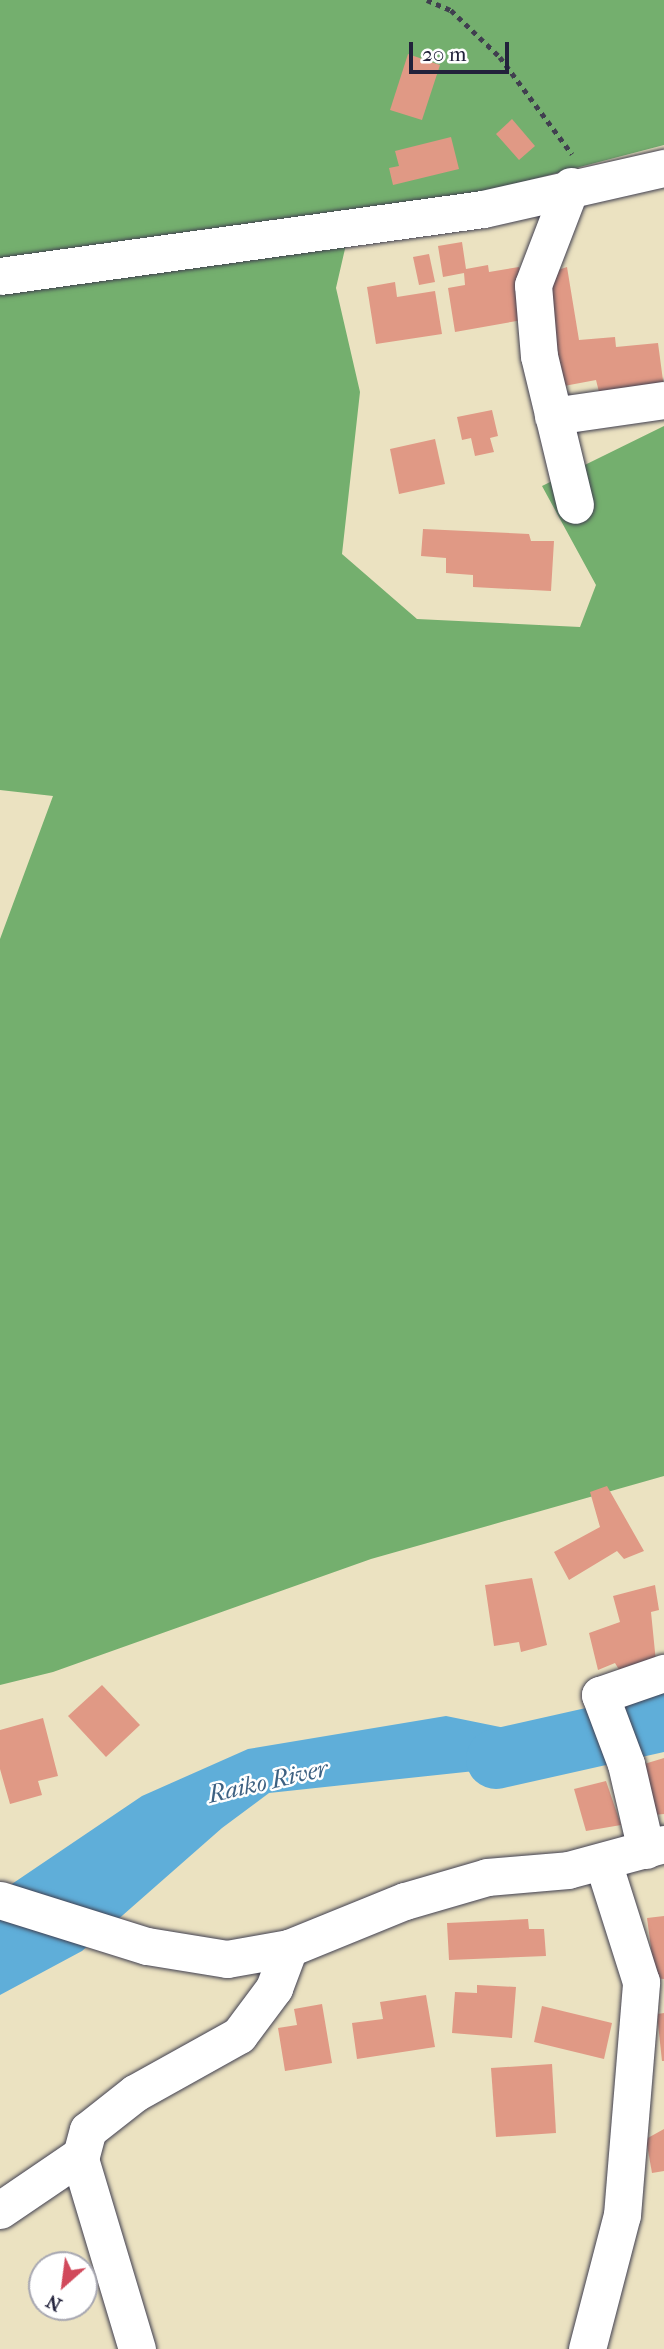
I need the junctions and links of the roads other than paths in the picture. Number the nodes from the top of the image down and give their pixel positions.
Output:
1 (664, 168) edge
2 (571, 186) junction
3 (0, 276) edge
4 (664, 400) edge
5 (553, 416) junction
6 (575, 505) dead end
7 (664, 1673) edge
8 (655, 1847) edge
9 (603, 1862) junction
10 (0, 1900) edge
11 (289, 1948) junction
12 (81, 2155) junction
13 (0, 2210) edge
14 (136, 2349) edge
15 (587, 2349) edge

1 - 2 street
2 - 3 street
2 - 5 street
4 - 5 street
5 - 6 street
7 - 8 street
8 - 9 street
9 - 11 street
9 - 15 street
10 - 11 street
11 - 12 street
12 - 13 street
12 - 14 street

